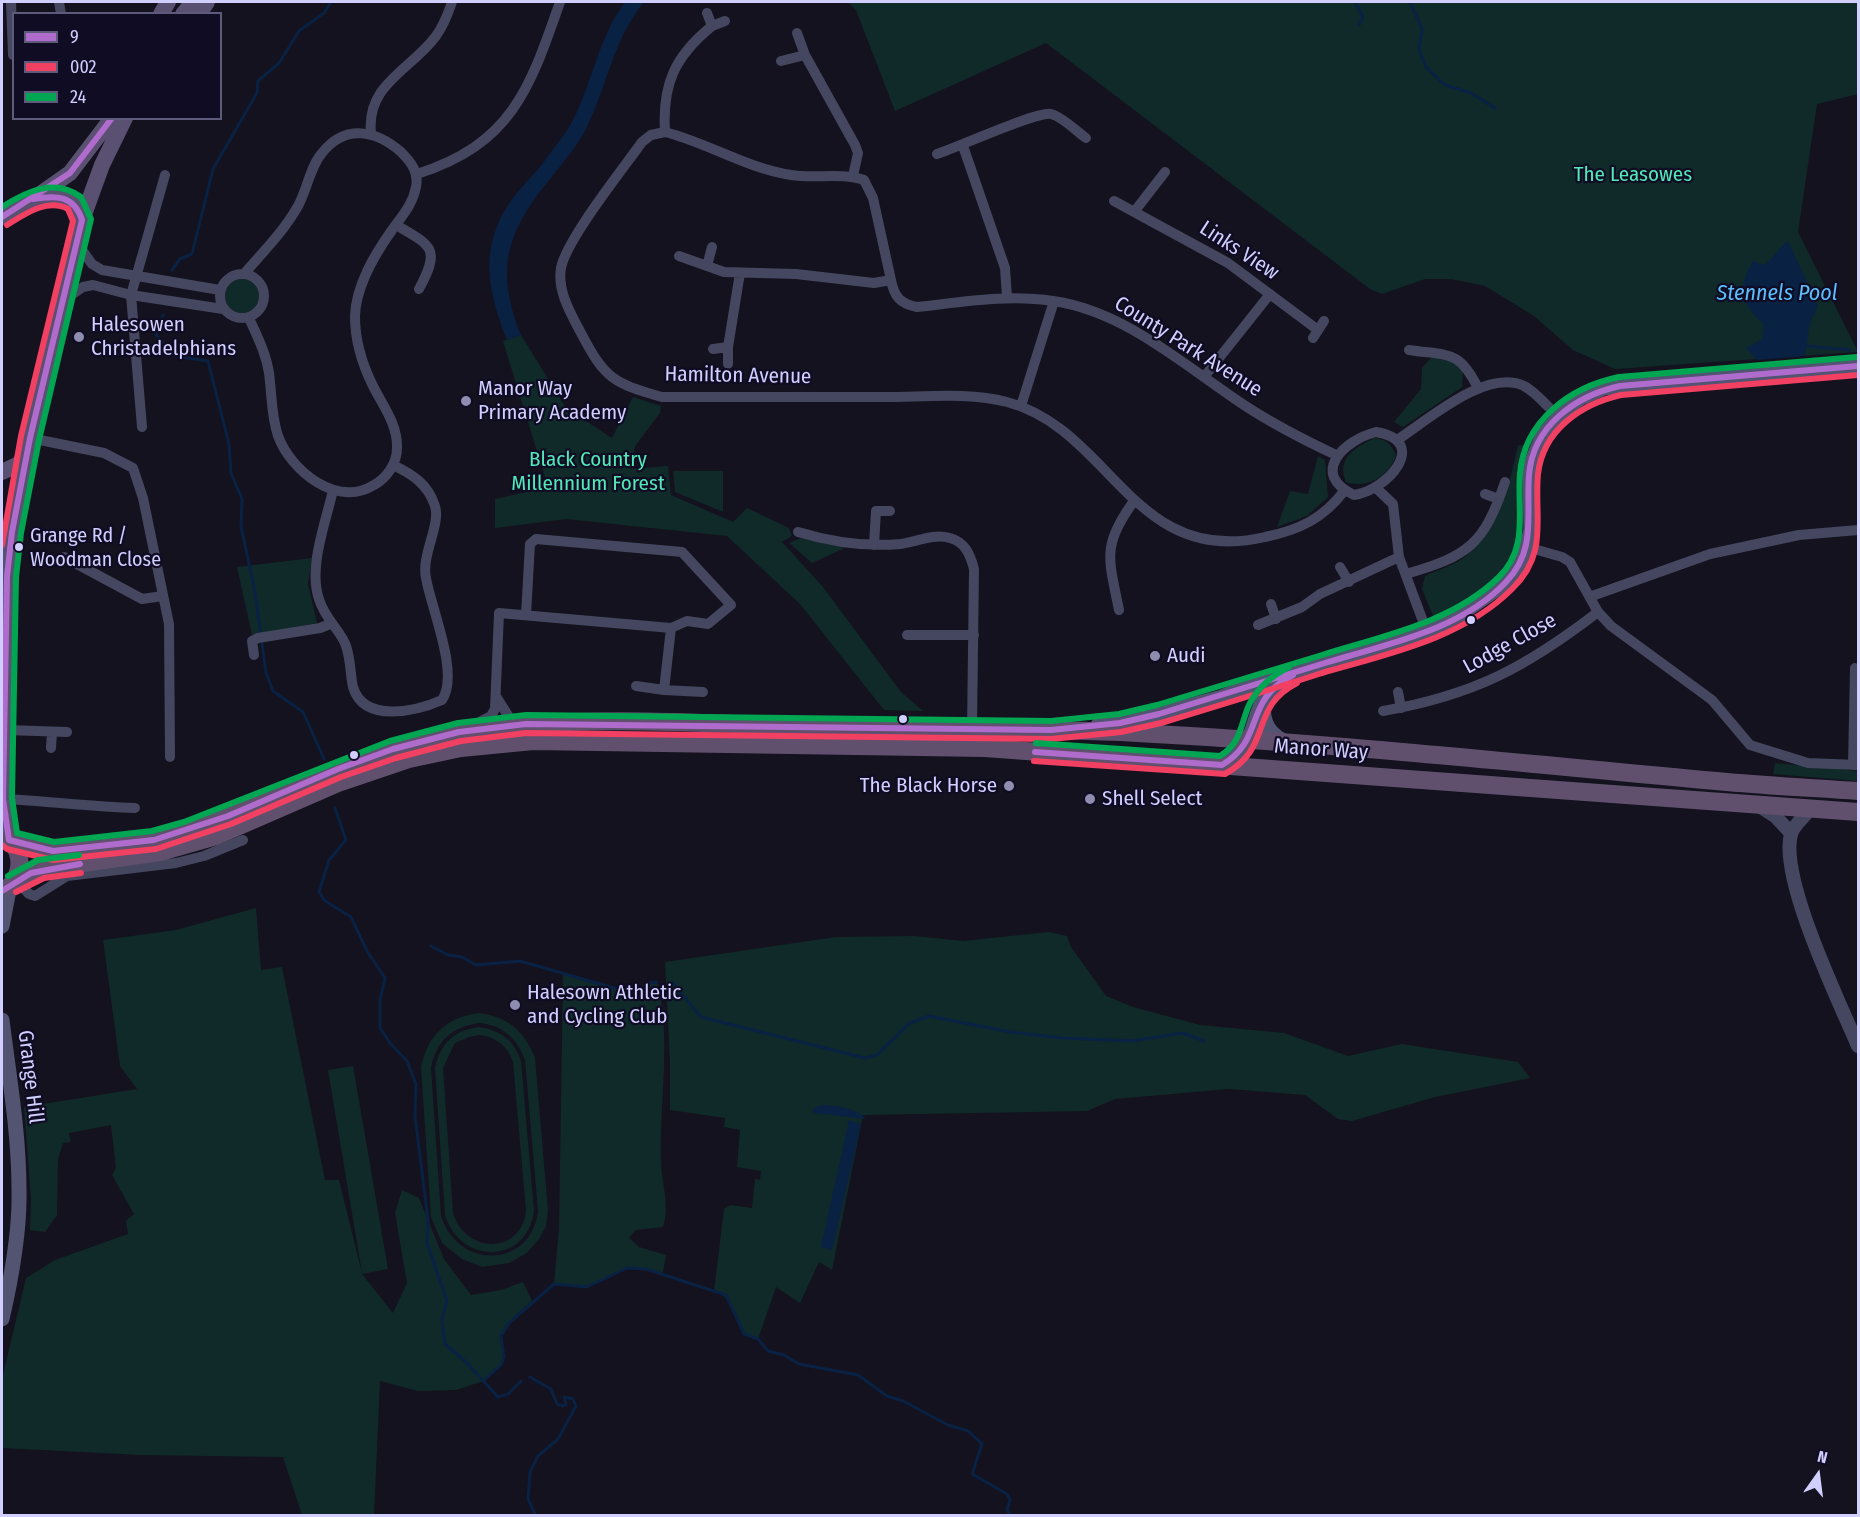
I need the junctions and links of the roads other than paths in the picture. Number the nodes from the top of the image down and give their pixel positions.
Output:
1 (11, 2) edge
2 (452, 2) edge
3 (560, 2) edge
4 (707, 13) dead end
5 (725, 21) dead end
6 (712, 26) junction
7 (12, 28) edge
8 (797, 33) dead end
9 (805, 55) junction
10 (781, 61) dead end
11 (110, 120) edge
12 (124, 120) edge
13 (665, 132) junction
14 (371, 133) junction
15 (1086, 138) dead end
16 (963, 146) junction
17 (937, 154) dead end
18 (1165, 172) dead end
19 (417, 174) junction
20 (165, 175) dead end
21 (853, 176) junction
22 (33, 199) junction
23 (1114, 201) dead end
24 (1134, 212) junction
25 (2, 217) edge
26 (82, 220) junction
27 (396, 225) junction
28 (76, 243) junction
29 (712, 247) dead end
30 (679, 256) dead end
31 (707, 266) junction
32 (740, 273) junction
33 (244, 274) junction
34 (138, 276) junction
35 (891, 280) junction
36 (419, 289) dead end
37 (220, 290) junction
38 (1270, 294) junction
39 (131, 295) junction
40 (1007, 297) junction
41 (1054, 301) junction
42 (62, 302) junction
43 (223, 309) junction
44 (249, 318) junction
45 (1318, 330) dead end
46 (728, 347) junction
47 (713, 349) dead end
48 (1409, 350) dead end
49 (728, 364) dead end
50 (1858, 366) edge
51 (1204, 377) junction
52 (1478, 388) junction
53 (1021, 406) junction
54 (1558, 417) junction
55 (142, 427) dead end
56 (1397, 441) junction
57 (29, 443) junction
58 (1336, 455) junction
59 (393, 465) junction
60 (2, 472) edge
61 (1505, 482) dead end
62 (1375, 487) junction
63 (333, 490) junction
64 (1344, 490) junction
65 (1485, 494) dead end
66 (1499, 499) junction
67 (1134, 501) junction
68 (890, 511) dead end
69 (1858, 530) edge
70 (798, 532) dead end
71 (874, 545) junction
72 (1527, 548) junction
73 (64, 556) dead end
74 (1399, 557) junction
75 (1340, 567) dead end
76 (1406, 574) junction
77 (1348, 582) junction
78 (163, 596) junction
79 (1592, 596) junction
80 (1271, 604) dead end
81 (1119, 610) dead end
82 (1598, 612) junction
83 (526, 615) junction
84 (1276, 619) junction
85 (330, 624) junction
86 (1258, 625) dead end
87 (671, 628) junction
88 (1427, 632) junction
89 (907, 634) dead end
90 (974, 635) junction
91 (254, 655) dead end
92 (1842, 668) dead end
93 (1857, 668) edge
94 (1294, 674) junction
95 (636, 686) dead end
96 (1246, 687) junction
97 (664, 690) junction
98 (703, 692) dead end
99 (1398, 692) dead end
100 (497, 698) junction
101 (1264, 698) junction
102 (1401, 708) junction
103 (1383, 711) dead end
104 (526, 724) junction
105 (972, 729) junction
106 (6, 730) junction
107 (1051, 730) junction
108 (52, 732) junction
109 (67, 732) dead end
110 (459, 732) junction
111 (1250, 741) junction
112 (1292, 745) junction
113 (51, 748) dead end
114 (170, 757) dead end
115 (1222, 765) junction
116 (1856, 765) edge
117 (1858, 791) edge
118 (3, 799) junction
119 (1758, 806) junction
120 (135, 808) dead end
121 (1810, 809) junction
122 (1858, 812) edge
123 (1791, 833) junction
124 (8, 839) edge
125 (243, 840) dead end
126 (89, 868) junction
127 (11, 884) edge
128 (2, 926) edge
129 (2, 1020) edge
130 (1858, 1046) edge
131 (2, 1319) edge

1 - 7 street
2 - 14 street
3 - 19 street
4 - 6 street
5 - 6 street
6 - 13 street
8 - 9 street
9 - 10 street
9 - 21 street
11 - 22 main road
12 - 26 main road
13 - 21 street
13 - 53 street, Hamilton Avenue
14 - 19 street
14 - 33 street
15 - 16 street
16 - 17 street
16 - 40 street
18 - 24 street
19 - 27 street
20 - 34 street
21 - 35 street
22 - 25 main road
22 - 26 main road
23 - 24 street, Links View
24 - 38 street, Links View
26 - 28 main road
27 - 36 street
27 - 59 street
28 - 34 street
28 - 42 main road
29 - 31 street
30 - 31 street
31 - 32 street
32 - 35 street
32 - 46 street
33 - 37 street
33 - 44 street
34 - 37 street
34 - 39 street
35 - 40 street, County Park Avenue
37 - 43 street
38 - 45 street, Links View
38 - 51 street
39 - 42 street
39 - 43 street
39 - 55 street
40 - 41 street, County Park Avenue
41 - 51 street, County Park Avenue
41 - 53 street
42 - 57 main road
43 - 44 street
44 - 63 street
46 - 47 street
46 - 49 street
48 - 52 street
50 - 54 main road
51 - 58 street, County Park Avenue
52 - 54 street
52 - 56 street
53 - 67 street, Hamilton Avenue
54 - 72 main road
56 - 58 street
56 - 62 street
57 - 60 main road
57 - 78 street
57 - 106 main road
58 - 64 street
59 - 63 street
59 - 85 street
61 - 66 street
62 - 64 street
62 - 74 street
63 - 85 street
64 - 67 street, Hamilton Avenue
65 - 66 street
66 - 76 street
67 - 81 street
68 - 71 street
69 - 79 street
70 - 71 street
71 - 90 street
72 - 79 street
72 - 88 main road
73 - 78 street
74 - 76 street
74 - 77 street
75 - 77 street
76 - 88 street
77 - 84 street
78 - 114 street
79 - 82 street
80 - 84 street
82 - 102 street, Lodge Close
82 - 116 street
83 - 87 street
83 - 87 street
83 - 100 street
84 - 86 street
85 - 91 street
87 - 97 street
88 - 94 main road
89 - 90 street
90 - 105 street
92 - 93 street
93 - 116 street
94 - 96 main road
94 - 101 main road
95 - 97 street
96 - 101 main road
96 - 107 main road
97 - 98 street
99 - 102 street
100 - 104 street
100 - 110 street
101 - 111 main road
101 - 112 main road
102 - 103 street, Lodge Close
104 - 105 highway, Manor Way
104 - 110 highway, Manor Way
105 - 107 highway, Manor Way
106 - 108 street
106 - 118 main road
107 - 111 highway, Manor Way
108 - 109 street
108 - 113 street
110 - 124 highway, Manor Way
111 - 112 highway, Manor Way
111 - 115 main road
112 - 117 highway, Manor Way
115 - 119 highway, Manor Way
115 - 126 highway, Manor Way
118 - 120 street
118 - 124 main road
119 - 121 highway, Manor Way
119 - 123 street
121 - 122 highway, Manor Way
121 - 123 street
123 - 130 street
124 - 127 highway
125 - 126 street
126 - 127 highway, Manor Way
127 - 128 main road
129 - 131 main road, Grange Hill

